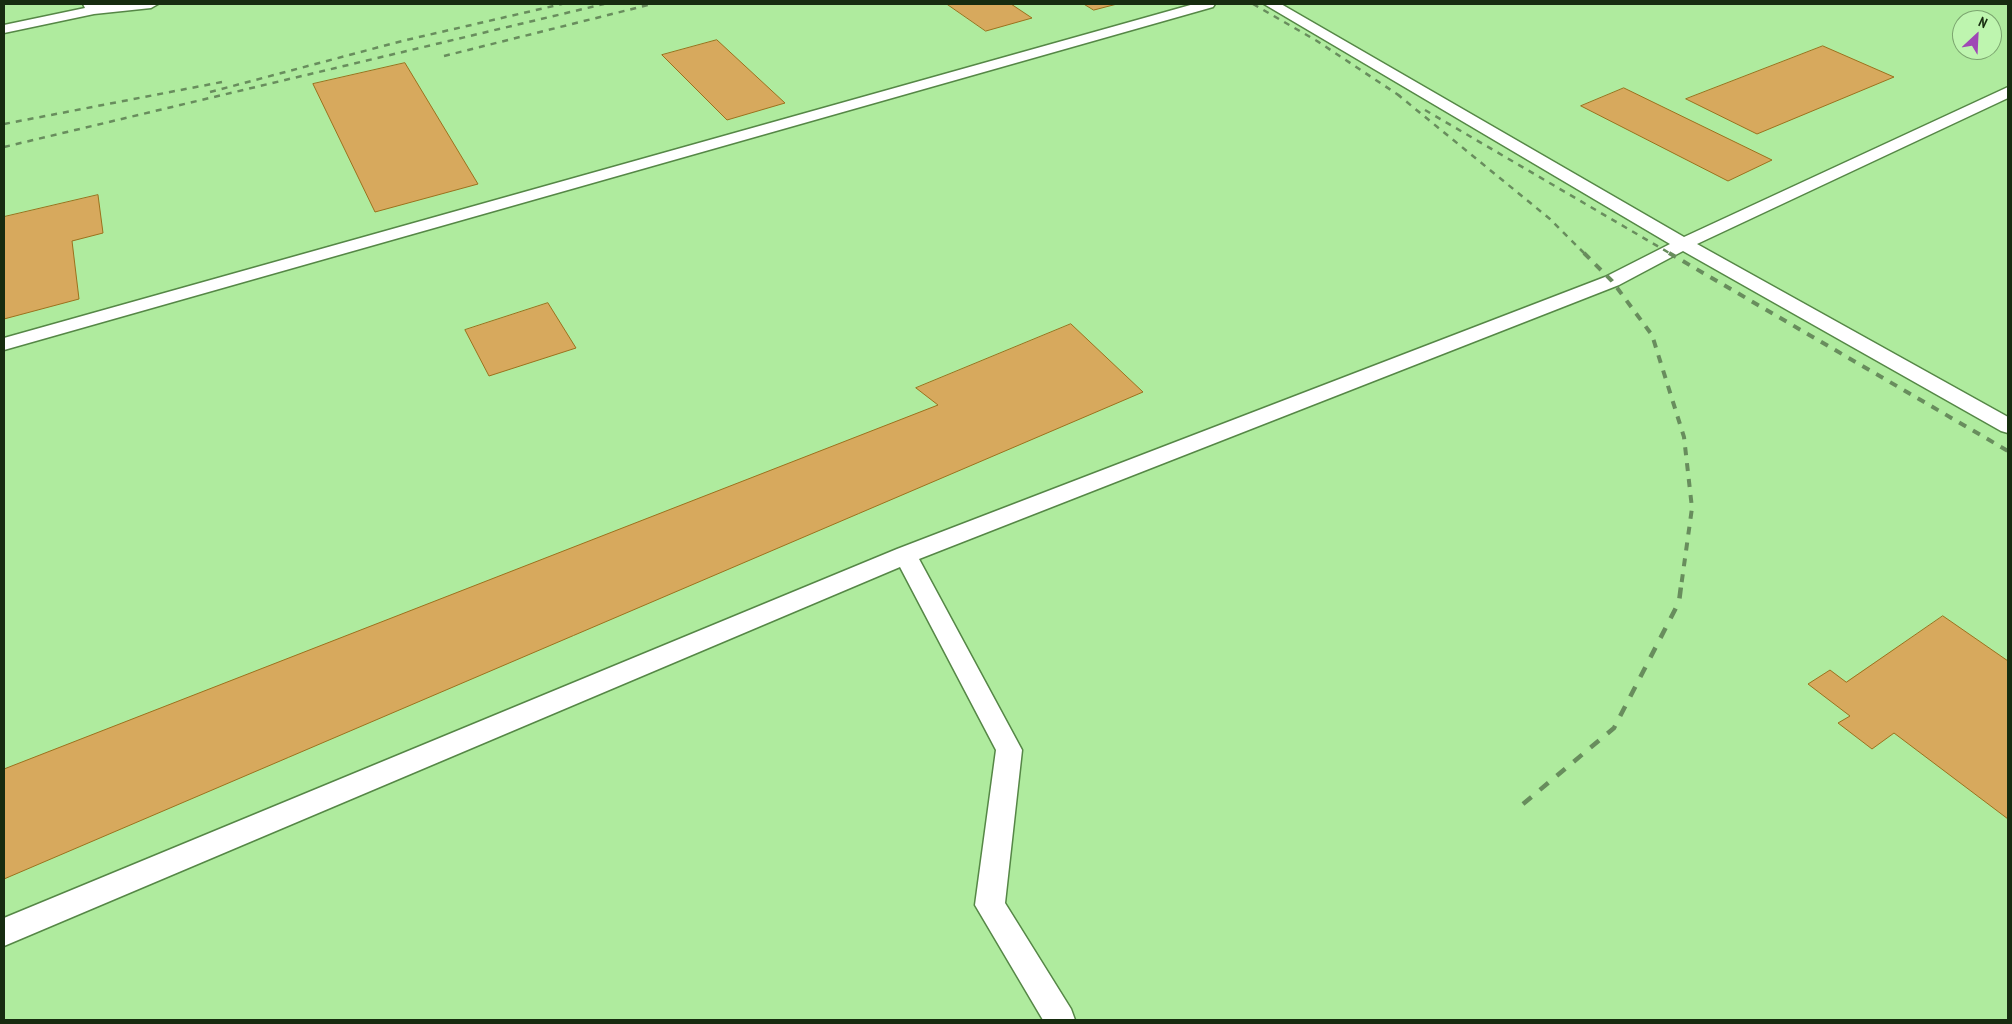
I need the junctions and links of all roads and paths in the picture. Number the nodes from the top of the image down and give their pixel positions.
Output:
1 (151, 4) edge
2 (1208, 4) edge
3 (1271, 4) edge
4 (92, 7) edge
5 (4, 29) edge
6 (2008, 92) edge
7 (1683, 244) junction
8 (4, 344) edge
9 (2008, 405) edge
10 (1999, 420) edge
11 (905, 555) junction
12 (4, 932) edge
13 (1060, 1020) edge

1 - 4 lane
2 - 8 lane
3 - 7 lane
4 - 5 lane
6 - 7 lane
7 - 10 lane
7 - 11 lane
9 - 10 lane
11 - 12 lane
11 - 13 lane

